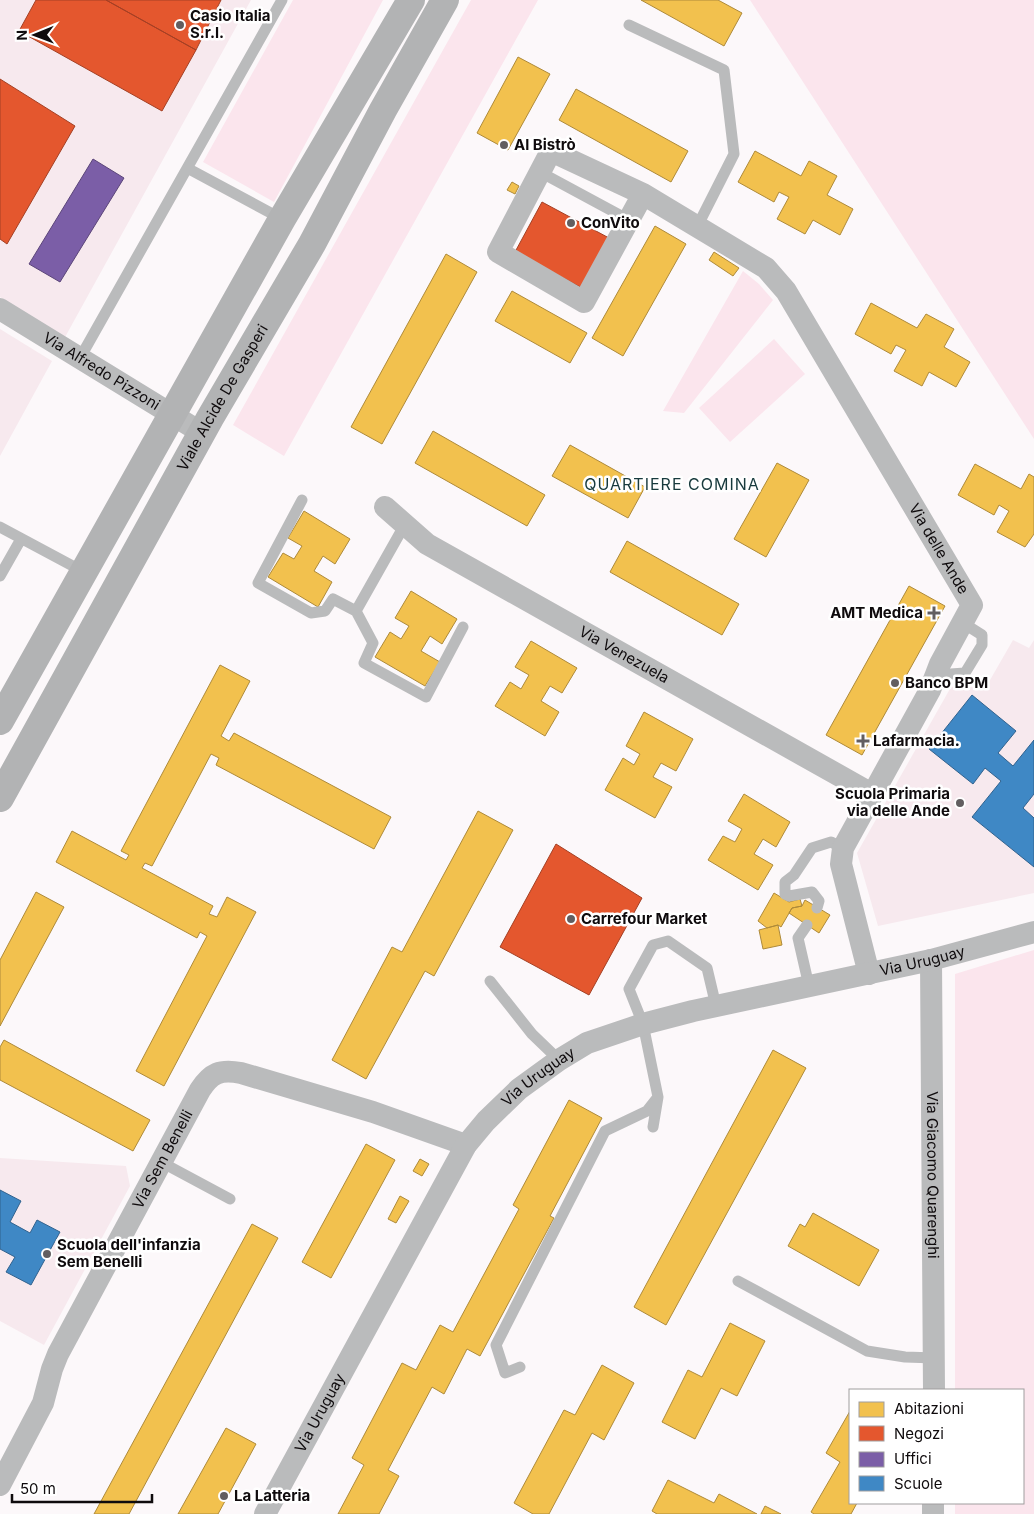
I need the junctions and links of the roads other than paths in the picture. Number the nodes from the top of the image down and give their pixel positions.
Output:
1 (282, 0) edge
2 (411, 0) edge
3 (446, 0) edge
4 (629, 25) dead end
5 (189, 169) junction
6 (540, 172) junction
7 (643, 194) junction
8 (282, 219) junction
9 (629, 220) junction
10 (697, 227) junction
11 (0, 309) edge
12 (80, 358) junction
13 (172, 415) junction
14 (202, 433) junction
15 (302, 500) dead end
16 (385, 508) dead end
17 (404, 526) junction
18 (0, 527) edge
19 (21, 539) junction
20 (84, 572) junction
21 (0, 576) edge
22 (356, 612) junction
23 (463, 627) dead end
24 (0, 721) edge
25 (872, 794) junction
26 (0, 798) edge
27 (843, 848) junction
28 (817, 908) dead end
29 (807, 925) dead end
30 (1034, 932) edge
31 (931, 960) junction
32 (870, 974) junction
33 (490, 981) dead end
34 (809, 986) junction
35 (716, 1006) junction
36 (643, 1024) junction
37 (559, 1060) junction
38 (658, 1097) junction
39 (653, 1127) dead end
40 (466, 1146) junction
41 (161, 1162) junction
42 (230, 1199) dead end
43 (738, 1281) dead end
44 (934, 1358) junction
45 (520, 1368) dead end
46 (934, 1389) edge
47 (0, 1485) edge
48 (265, 1514) edge

1 - 5 lane
2 - 8 main road
3 - 14 main road, Viale Alcide De Gasperi
4 - 10 lane
5 - 8 lane
5 - 12 lane
6 - 7 street, Via delle Ande
6 - 9 lane
6 - 9 street, Via delle Ande
7 - 9 street, Via delle Ande
7 - 10 street, Via delle Ande
8 - 13 main road
10 - 25 street, Via delle Ande
11 - 12 street, Via Alfredo Pizzoni
12 - 13 street, Via Alfredo Pizzoni
13 - 14 street, Via Alfredo Pizzoni
13 - 20 main road
14 - 26 main road, Viale Alcide De Gasperi
15 - 22 lane
16 - 17 street, Via Venezuela
17 - 22 lane
17 - 25 street, Via Venezuela
18 - 19 lane
19 - 20 lane
19 - 21 lane
20 - 24 main road
22 - 23 lane
25 - 27 street, Via delle Ande
27 - 28 lane
27 - 32 street, Via delle Ande
29 - 34 lane
30 - 31 street, Via Uruguay
31 - 32 street, Via Uruguay
31 - 44 street, Via Giacomo Quarenghi
32 - 34 street, Via Uruguay
33 - 37 lane
34 - 35 street, Via Uruguay
35 - 36 street, Via Uruguay
35 - 36 lane
36 - 37 street, Via Uruguay
36 - 38 lane
37 - 40 street, Via Uruguay
38 - 39 lane
38 - 45 lane
40 - 41 street, Via Sem Benelli
40 - 48 street, Via Uruguay
41 - 42 lane
41 - 47 street, Via Sem Benelli
43 - 44 lane
44 - 46 street, Via Giacomo Quarenghi

